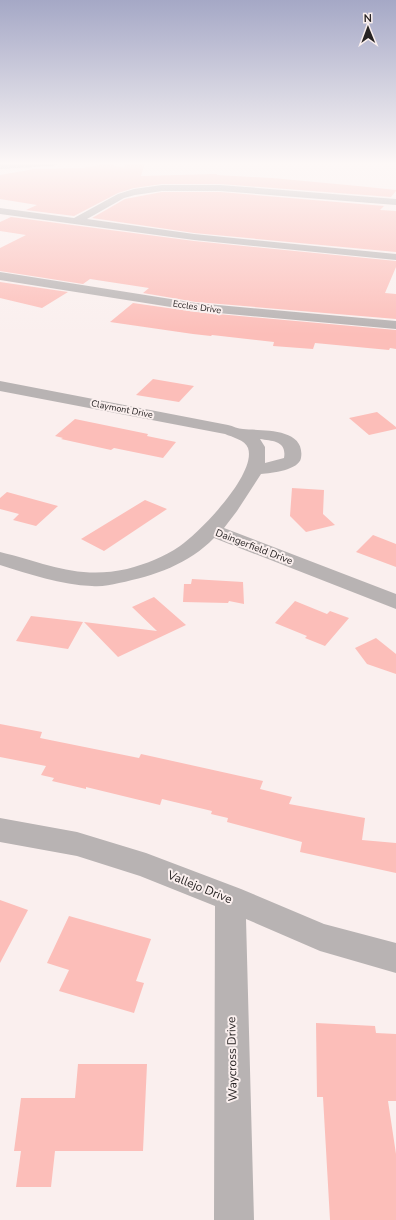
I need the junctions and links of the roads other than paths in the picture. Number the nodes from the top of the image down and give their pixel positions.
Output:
1 (68, 220) edge
2 (76, 221) joint
3 (396, 257) edge
4 (0, 276) edge
5 (396, 325) edge
6 (0, 386) edge
7 (244, 434) junction
8 (255, 470) junction
9 (212, 530) junction
10 (0, 558) edge
11 (396, 602) edge
12 (0, 830) edge
13 (230, 898) junction
14 (396, 958) edge
15 (234, 1220) edge

1 - 2 street
2 - 3 street
4 - 5 street, Eccles Drive
6 - 7 street, Claymont Drive
7 - 8 street
7 - 8 street, Claymont Drive
8 - 9 street
9 - 10 street, Daingerfield Drive
9 - 11 street, Daingerfield Drive
12 - 13 street, Vallejo Drive
13 - 14 street, Vallejo Drive
13 - 15 street, Waycross Drive

